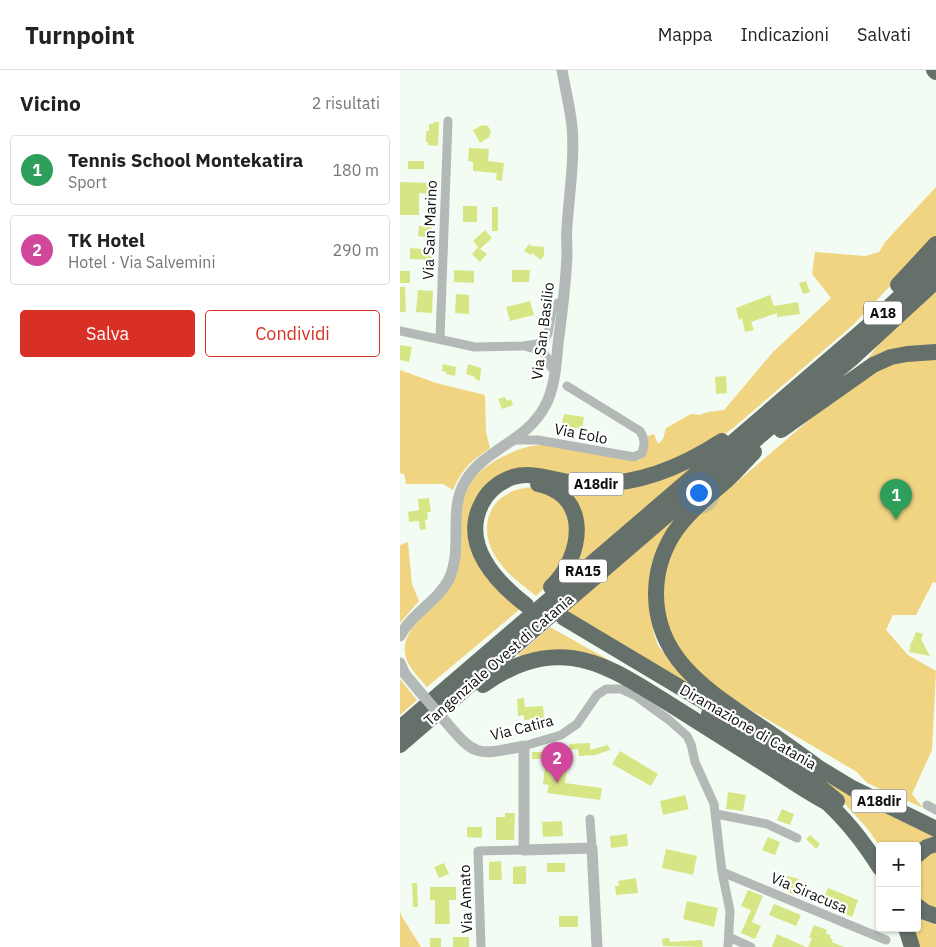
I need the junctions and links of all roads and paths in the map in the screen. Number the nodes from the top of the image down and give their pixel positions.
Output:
1 (562, 70) edge
2 (448, 121) dead end
3 (567, 229) junction
4 (936, 244) edge
5 (936, 262) edge
6 (936, 281) edge
7 (558, 302) junction
8 (400, 331) edge
9 (440, 339) junction
10 (523, 346) junction
11 (936, 352) edge
12 (828, 361) junction
13 (551, 367) junction
14 (812, 374) junction
15 (567, 386) dead end
16 (756, 437) junction
17 (514, 440) junction
18 (400, 636) edge
19 (606, 652) junction
20 (400, 663) edge
21 (450, 684) junction
22 (743, 725) junction
23 (400, 728) edge
24 (786, 744) junction
25 (400, 745) edge
26 (524, 746) junction
27 (400, 753) edge
28 (823, 771) junction
29 (830, 804) junction
30 (927, 805) dead end
31 (936, 810) edge
32 (716, 814) junction
33 (590, 819) dead end
34 (936, 820) edge
35 (936, 828) edge
36 (797, 838) dead end
37 (936, 844) edge
38 (876, 847) edge
39 (592, 848) junction
40 (524, 850) junction
41 (921, 852) edge
42 (876, 862) edge
43 (722, 872) junction
44 (921, 909) edge
45 (921, 916) edge
46 (936, 916) edge
47 (936, 922) edge
48 (907, 932) edge
49 (886, 940) dead end
50 (729, 942) edge
51 (481, 947) edge
52 (597, 947) edge
53 (751, 947) edge
54 (912, 947) edge

1 - 3 street, Via San Basilio
2 - 9 street, Via San Marino
3 - 7 street, Via San Basilio
3 - 17 street, Via San Basilio
4 - 12 highway
5 - 12 highway, A18
6 - 16 highway, A18
7 - 10 street
7 - 13 street, Via San Basilio
8 - 9 street
9 - 10 street
10 - 13 street
11 - 16 highway
12 - 14 highway, A18
13 - 17 street, Via San Basilio
14 - 16 highway, A18
14 - 21 highway, A18dir
15 - 17 street, Via Eolo
16 - 21 highway, Tangenziale Ovest di Catania / RA15
16 - 24 highway
16 - 25 highway, Tangenziale Ovest di Catania / RA15
17 - 18 street
19 - 22 highway, Diramazione di Catania / A18dir
19 - 29 highway, Diramazione di Catania / A18dir
19 - 38 highway
20 - 26 street, Via Catira, bridge
21 - 23 highway, Tangenziale Ovest di Catania / RA15
22 - 24 highway
22 - 28 highway, Diramazione di Catania / A18dir
24 - 28 highway
24 - 34 highway
26 - 32 street, Via Catira
26 - 40 street
27 - 29 highway
28 - 35 highway, Diramazione di Catania / A18dir
29 - 42 highway, Diramazione di Catania / A18dir
30 - 31 street
32 - 36 street
32 - 43 street
33 - 39 street
37 - 41 highway
39 - 40 street
39 - 52 street
40 - 51 street, Via Amato
43 - 49 street, Via Siracusa
43 - 50 street
44 - 46 highway
45 - 47 highway
48 - 54 highway
50 - 53 street

